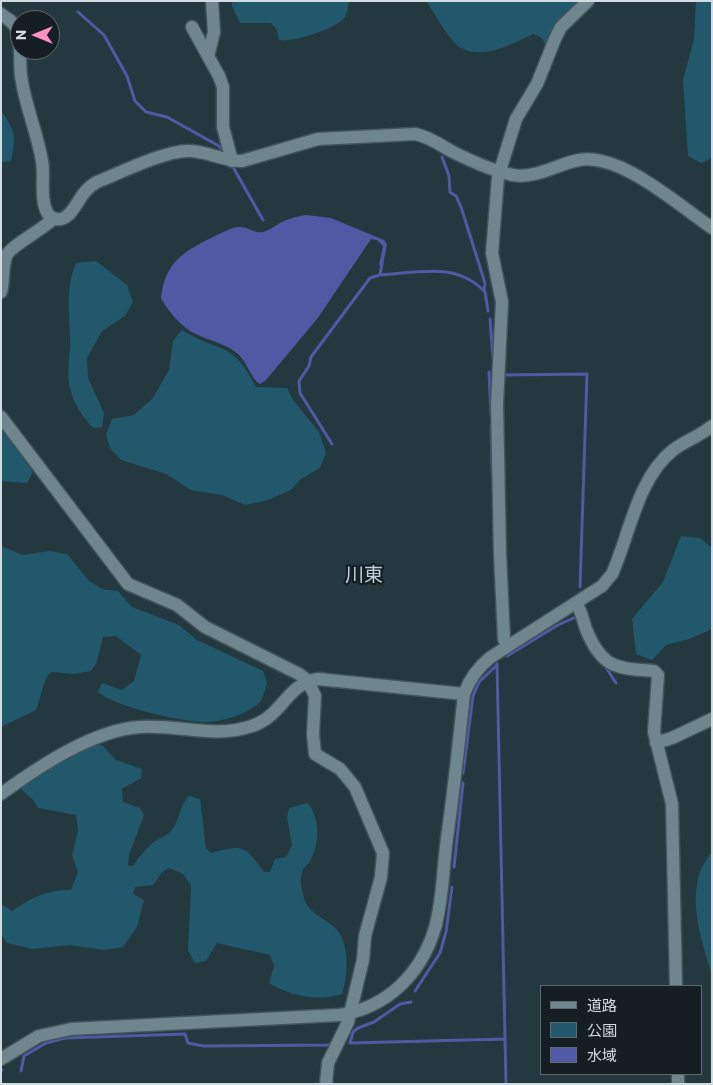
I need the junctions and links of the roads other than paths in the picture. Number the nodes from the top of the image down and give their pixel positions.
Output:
1 (212, 1) edge
2 (588, 1) edge
3 (1, 14) edge
4 (192, 27) dead end
5 (208, 56) junction
6 (232, 161) junction
7 (500, 171) junction
8 (54, 218) junction
9 (712, 228) edge
10 (6, 248) edge
11 (1, 292) edge
12 (1, 416) edge
13 (712, 426) edge
14 (576, 604) junction
15 (508, 646) junction
16 (308, 681) junction
17 (464, 694) junction
18 (712, 719) edge
19 (656, 743) junction
20 (1, 794) edge
21 (676, 985) edge
22 (350, 1014) junction
23 (1, 1059) edge
24 (326, 1084) edge

1 - 5 street
2 - 7 street
3 - 8 street
4 - 5 street
5 - 6 street
6 - 7 street
6 - 8 street
7 - 9 street
7 - 15 street
8 - 10 street
10 - 11 street
12 - 16 street
13 - 14 street
14 - 15 street
14 - 19 street
15 - 17 street
16 - 17 street
16 - 20 street
16 - 22 street
17 - 22 street
18 - 19 street
19 - 21 street
22 - 23 street
22 - 24 street

